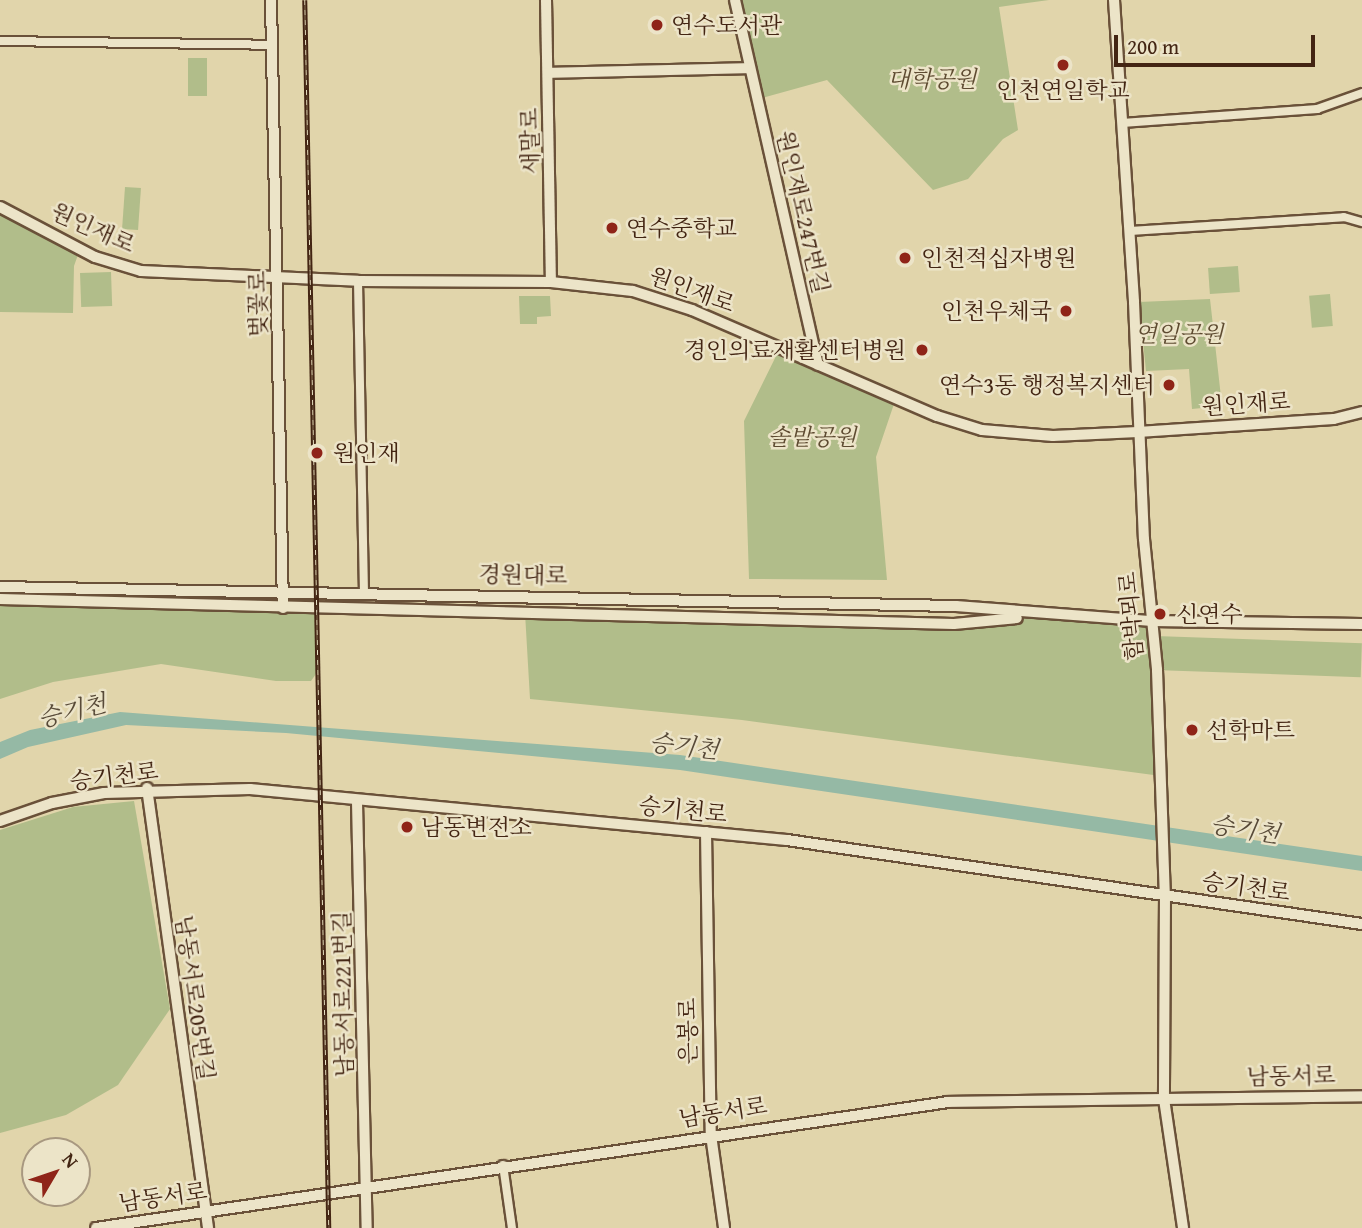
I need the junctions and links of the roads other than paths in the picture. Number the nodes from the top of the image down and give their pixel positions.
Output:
1 (271, 0) edge
2 (546, 0) edge
3 (735, 0) edge
4 (1114, 0) edge
5 (0, 41) edge
6 (272, 45) junction
7 (749, 68) junction
8 (548, 73) junction
9 (1362, 93) edge
10 (1122, 123) junction
11 (0, 207) edge
12 (1362, 222) edge
13 (1130, 231) junction
14 (277, 278) junction
15 (358, 281) junction
16 (551, 282) junction
17 (818, 365) junction
18 (1362, 412) edge
19 (1138, 432) junction
20 (0, 585) edge
21 (283, 591) junction
22 (364, 593) junction
23 (0, 600) edge
24 (283, 608) junction
25 (1045, 616) junction
26 (1152, 621) junction
27 (1362, 624) edge
28 (147, 788) junction
29 (357, 802) junction
30 (0, 821) edge
31 (706, 832) junction
32 (1165, 895) junction
33 (1362, 924) edge
34 (1362, 1096) edge
35 (1164, 1099) junction
36 (711, 1135) junction
37 (503, 1165) junction
38 (363, 1186) junction
39 (205, 1212) junction
40 (96, 1228) edge
41 (208, 1228) edge
42 (368, 1228) edge
43 (512, 1228) edge
44 (724, 1228) edge
45 (1184, 1228) edge

1 - 6 street, 벚꽃로
2 - 8 street, 새말로
3 - 7 street, 원인재로247번길
4 - 10 main road, 함박뫼로
5 - 6 street
6 - 14 street, 벚꽃로
7 - 8 street
7 - 17 street, 원인재로247번길
8 - 16 street, 새말로
9 - 10 street
10 - 13 main road, 함박뫼로
11 - 14 main road, 원인재로
12 - 13 street
13 - 19 main road, 함박뫼로
14 - 15 main road, 원인재로
14 - 21 street, 벚꽃로
15 - 16 main road, 원인재로
15 - 22 street
16 - 17 main road, 원인재로
17 - 19 main road, 원인재로
18 - 19 main road, 원인재로
19 - 26 main road, 함박뫼로
20 - 21 main road, 경원대로
21 - 22 main road, 경원대로
21 - 24 street, 벚꽃로
22 - 25 main road, 경원대로
23 - 24 main road, 경원대로
24 - 25 main road, 경원대로
25 - 26 main road, 경원대로
26 - 27 main road, 경원대로
26 - 32 main road, 함박뫼로
28 - 29 street, 승기천로
28 - 30 street, 승기천로
28 - 39 street, 남동서로205번길
29 - 31 street, 승기천로
29 - 38 street, 남동서로221번길
31 - 32 street, 승기천로
31 - 36 street, 은봉로
32 - 33 street, 승기천로
32 - 35 main road, 함박뫼로
34 - 35 main road, 남동서로
35 - 36 main road, 남동서로
35 - 45 main road, 함박뫼로
36 - 37 main road, 남동서로
36 - 44 main road, 은봉로
37 - 38 main road, 남동서로
37 - 43 street
38 - 39 main road, 남동서로
38 - 42 street, 남동서로221번길
39 - 40 main road, 남동서로
39 - 41 street, 남동서로205번길

